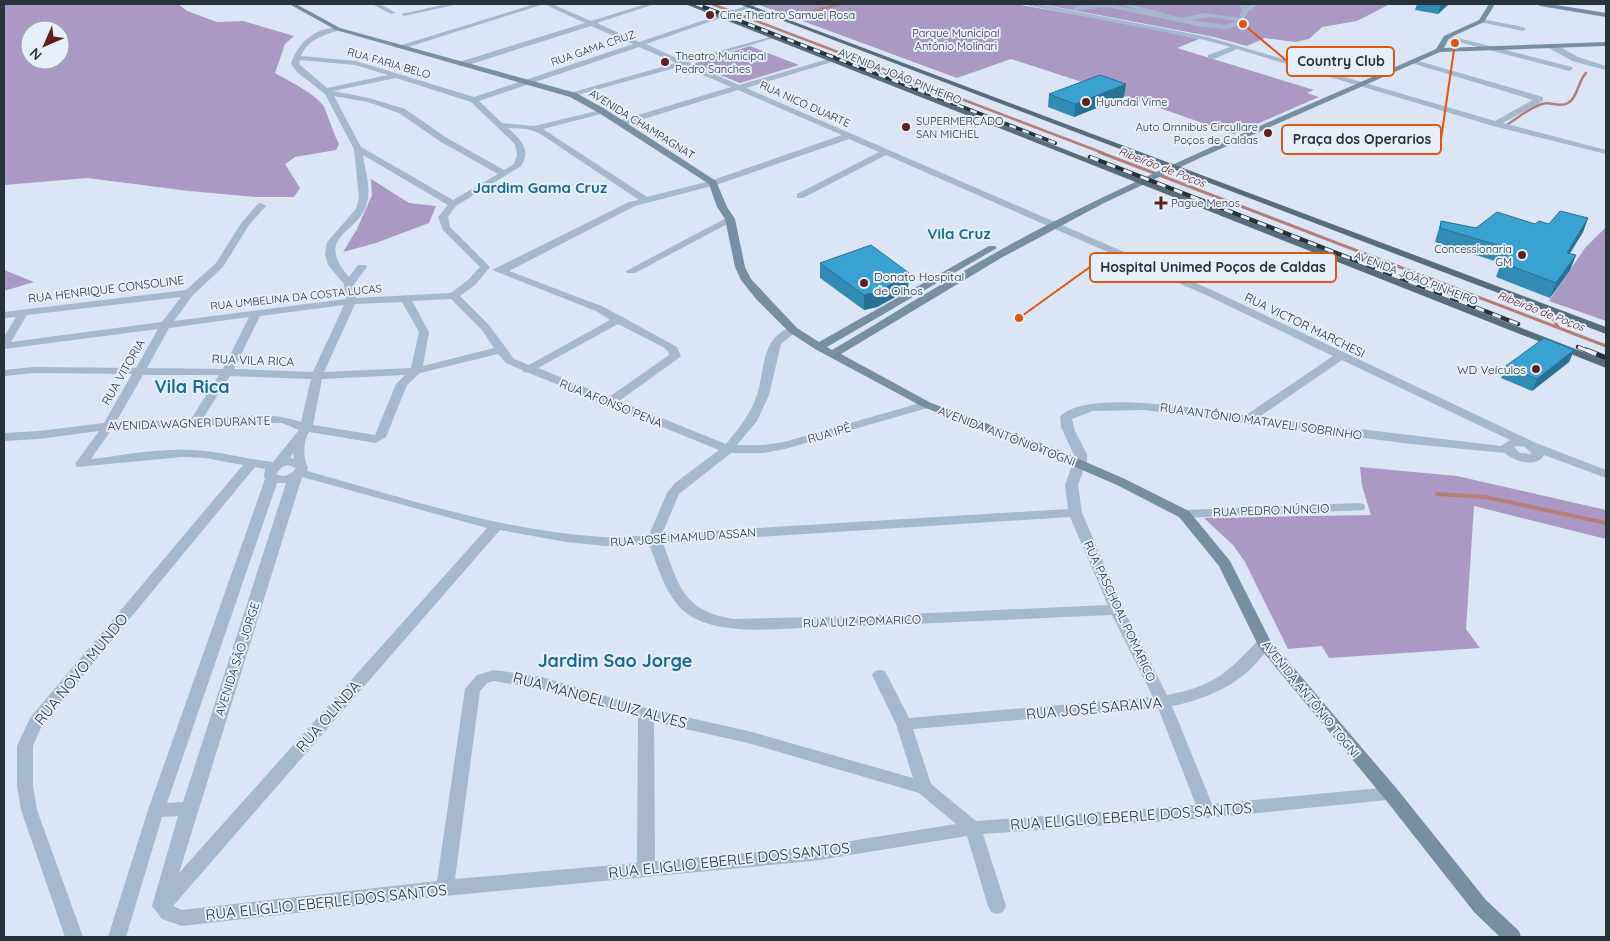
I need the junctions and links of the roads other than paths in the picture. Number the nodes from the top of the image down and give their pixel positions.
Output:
1 (292, 4) edge
2 (375, 4) edge
3 (456, 4) edge
4 (541, 4) edge
5 (547, 4) edge
6 (652, 4) edge
7 (688, 4) edge
8 (1030, 4) edge
9 (1052, 4) edge
10 (1105, 4) edge
11 (1256, 4) edge
12 (1492, 4) edge
13 (1540, 4) edge
14 (748, 6) edge
15 (1122, 6) edge
16 (1244, 7) edge
17 (392, 9) dead end
18 (404, 14) dead end
19 (724, 15) junction
20 (1606, 15) edge
21 (1105, 18) junction
22 (1184, 20) junction
23 (1240, 20) junction
24 (1482, 21) junction
25 (591, 23) junction
26 (338, 29) junction
27 (1523, 29) dead end
28 (772, 37) junction
29 (1446, 37) junction
30 (640, 44) junction
31 (1606, 44) edge
32 (1552, 46) junction
33 (399, 47) junction
34 (1237, 47) junction
35 (1489, 48) junction
36 (1439, 50) junction
37 (1211, 57) dead end
38 (296, 58) junction
39 (830, 60) junction
40 (1412, 62) junction
41 (682, 63) junction
42 (462, 64) junction
43 (1606, 68) edge
44 (1569, 69) dead end
45 (396, 76) junction
46 (528, 83) junction
47 (1362, 85) junction
48 (740, 88) junction
49 (327, 92) junction
50 (573, 95) junction
51 (474, 100) junction
52 (602, 111) junction
53 (621, 124) junction
54 (1496, 124) junction
55 (501, 125) junction
56 (537, 128) junction
57 (848, 136) junction
58 (358, 149) junction
59 (886, 152) junction
60 (1606, 152) edge
61 (1170, 169) junction
62 (505, 174) junction
63 (1140, 180) junction
64 (713, 183) junction
65 (800, 196) dead end
66 (644, 199) junction
67 (452, 204) junction
68 (261, 206) dead end
69 (730, 219) junction
70 (1049, 222) junction
71 (976, 258) junction
72 (986, 262) junction
73 (362, 267) dead end
74 (485, 267) junction
75 (501, 271) junction
76 (632, 271) dead end
77 (349, 284) junction
78 (189, 293) junction
79 (454, 296) junction
80 (906, 298) junction
81 (406, 299) junction
82 (351, 301) junction
83 (918, 304) junction
84 (24, 312) junction
85 (256, 314) junction
86 (4, 315) edge
87 (618, 320) junction
88 (166, 324) junction
89 (792, 330) junction
90 (1606, 331) edge
91 (4, 345) edge
92 (819, 347) junction
93 (499, 350) junction
94 (833, 354) junction
95 (1340, 356) junction
96 (1606, 365) edge
97 (528, 370) junction
98 (141, 371) junction
99 (416, 371) junction
100 (226, 372) junction
101 (4, 373) edge
102 (317, 376) junction
103 (609, 402) junction
104 (927, 405) junction
105 (1247, 420) junction
106 (195, 421) junction
107 (108, 426) junction
108 (1489, 426) junction
109 (302, 433) junction
110 (4, 436) edge
111 (1498, 439) junction
112 (1530, 445) junction
113 (1486, 448) junction
114 (728, 450) junction
115 (1508, 450) junction
116 (1534, 459) junction
117 (1080, 464) junction
118 (250, 465) junction
119 (275, 469) junction
120 (298, 471) junction
121 (1606, 474) edge
122 (1359, 508) dead end
123 (1075, 512) junction
124 (1184, 514) junction
125 (496, 526) junction
126 (654, 538) junction
127 (1117, 610) junction
128 (1264, 643) junction
129 (880, 675) dead end
130 (1163, 702) junction
131 (646, 714) junction
132 (904, 724) junction
133 (924, 788) junction
134 (1391, 794) junction
135 (189, 809) junction
136 (156, 810) junction
137 (1207, 811) junction
138 (973, 828) junction
139 (646, 869) junction
140 (445, 888) junction
141 (161, 906) junction
142 (997, 906) dead end
143 (119, 933) edge
144 (74, 937) edge
145 (1512, 937) edge

1 - 26 street, AVENIDA CHAMPAGNAT
2 - 17 street
3 - 18 street
4 - 33 street
5 - 25 street, RUA NICO DUARTE
6 - 25 street
7 - 19 main road, AVENIDA JOÃO PINHEIRO
8 - 21 street
9 - 10 street
10 - 15 street
11 - 16 street
12 - 24 street
13 - 20 street
14 - 19 street, RUA GAMA CRUZ
14 - 61 main road, AVENIDA JOÃO PINHEIRO
15 - 21 street
15 - 22 street
16 - 23 street
19 - 28 main road, AVENIDA JOÃO PINHEIRO
19 - 30 street, RUA GAMA CRUZ
21 - 34 street
22 - 23 street
22 - 23 street
24 - 27 street
24 - 29 street
25 - 30 street, RUA NICO DUARTE
25 - 42 street
26 - 33 street, AVENIDA CHAMPAGNAT
26 - 38 street
28 - 39 main road, AVENIDA JOÃO PINHEIRO
28 - 41 street
29 - 35 street
29 - 36 street
30 - 41 street, RUA NICO DUARTE
30 - 46 street, RUA GAMA CRUZ
31 - 32 street
32 - 35 street
32 - 43 street
33 - 42 street, AVENIDA CHAMPAGNAT
34 - 37 street
34 - 47 street
35 - 36 street
35 - 44 street
36 - 40 street
38 - 45 street, RUA FARIA BELO
38 - 49 street
39 - 48 street
39 - 63 main road, AVENIDA JOÃO PINHEIRO
40 - 47 street
40 - 54 street
41 - 48 street, RUA NICO DUARTE
41 - 50 street
42 - 46 street, AVENIDA CHAMPAGNAT
45 - 49 street
45 - 51 street, RUA FARIA BELO
46 - 50 street, AVENIDA CHAMPAGNAT
46 - 51 street, RUA GAMA CRUZ
47 - 54 street
47 - 61 street
48 - 53 street
48 - 57 street, RUA NICO DUARTE
49 - 58 street
49 - 62 street
50 - 52 street, AVENIDA CHAMPAGNAT
51 - 55 street
52 - 53 street, AVENIDA CHAMPAGNAT
52 - 56 street
53 - 64 street, AVENIDA CHAMPAGNAT
54 - 60 street
55 - 56 street
55 - 62 street
56 - 66 street
57 - 59 street, RUA NICO DUARTE
57 - 64 street
58 - 67 street
58 - 77 street
59 - 65 street
59 - 70 street, RUA NICO DUARTE
61 - 63 street
61 - 90 main road, AVENIDA JOÃO PINHEIRO
62 - 67 street
63 - 70 street
63 - 96 main road, AVENIDA JOÃO PINHEIRO
64 - 66 street
64 - 69 street
66 - 75 street
67 - 74 street
68 - 78 street, RUA HENRIQUE CONSOLINE
69 - 76 street
69 - 89 street
70 - 71 street
70 - 72 street
70 - 95 street, RUA VICTOR MARCHESI
71 - 72 street
71 - 80 street
72 - 83 street
73 - 77 street
74 - 75 street
74 - 79 street
75 - 87 street
77 - 82 street
78 - 84 street, RUA HENRIQUE CONSOLINE
78 - 88 street, RUA VITORIA
79 - 81 street, RUA UMBELINA DA COSTA LUCAS
79 - 93 street
80 - 83 street
80 - 92 street
81 - 82 street, RUA UMBELINA DA COSTA LUCAS
81 - 99 street
82 - 85 street, RUA UMBELINA DA COSTA LUCAS
82 - 102 street
83 - 94 street
84 - 86 street, RUA HENRIQUE CONSOLINE
84 - 91 street
85 - 88 street, RUA UMBELINA DA COSTA LUCAS
85 - 100 street
87 - 97 street
87 - 103 street
88 - 91 street, RUA UMBELINA DA COSTA LUCAS
88 - 98 street, RUA VITORIA
89 - 92 street
89 - 114 street
92 - 94 street
93 - 97 street, RUA AFONSO PENA
93 - 99 street, RUA VILA RICA
94 - 104 street, AVENIDA ANTÔNIO TOGNI
95 - 105 street
95 - 108 street, RUA VICTOR MARCHESI
97 - 103 street, RUA AFONSO PENA
98 - 100 street, RUA VILA RICA
98 - 101 street, RUA VILA RICA
98 - 107 street, RUA VITORIA
99 - 102 street, RUA VILA RICA
99 - 109 street, AVENIDA WAGNER DURANTE
100 - 102 street, RUA VILA RICA
100 - 106 street
102 - 109 street
103 - 114 street, RUA AFONSO PENA
104 - 114 street, RUA IPÊ
104 - 117 street, AVENIDA ANTÔNIO TOGNI
105 - 113 street, RUA ANTÔNIO MATAVELI SOBRINHO
105 - 117 street, RUA ANTÔNIO MATAVELI SOBRINHO
106 - 107 street, AVENIDA WAGNER DURANTE
106 - 109 street, AVENIDA WAGNER DURANTE
107 - 110 street, AVENIDA WAGNER DURANTE
107 - 118 street, RUA VITORIA
108 - 111 street
108 - 112 street, RUA VICTOR MARCHESI
109 - 119 street, AVENIDA SÃO JORGE
109 - 120 street, AVENIDA SÃO JORGE
111 - 113 street
111 - 115 street
112 - 115 street
112 - 116 street
112 - 121 street, RUA VICTOR MARCHESI
113 - 115 street, RUA ANTÔNIO MATAVELI SOBRINHO
114 - 126 street
115 - 116 street
116 - 121 street
117 - 123 street, RUA PASCHOAL POMARICO
117 - 124 street, AVENIDA ANTÔNIO TOGNI
118 - 119 street
118 - 144 street, RUA NOVO MUNDO
119 - 120 street
119 - 120 street
119 - 136 street, AVENIDA SÃO JORGE
120 - 125 street, RUA JOSÉ MAMUD ASSAN
120 - 135 street, AVENIDA SÃO JORGE
122 - 124 street, RUA PEDRO NÚNCIO
123 - 126 street, RUA JOSÉ MAMUD ASSAN
123 - 127 street, RUA PASCHOAL POMARICO
124 - 128 street, AVENIDA ANTÔNIO TOGNI
125 - 126 street, RUA JOSÉ MAMUD ASSAN
125 - 141 street, RUA OLINDA
126 - 127 street, RUA LUIZ POMARICO
127 - 130 street, RUA PASCHOAL POMARICO
128 - 130 street, RUA JOSÉ SARAIVA
128 - 134 street, AVENIDA ANTÔNIO TOGNI
129 - 132 street
130 - 132 street, RUA JOSÉ SARAIVA
130 - 137 street, RUA PASCHOAL POMARICO
131 - 133 street, RUA MANOEL LUIZ ALVES
131 - 139 street
131 - 140 street, RUA MANOEL LUIZ ALVES
132 - 133 street
133 - 138 street
134 - 137 street, RUA ELIGLIO EBERLE DOS SANTOS
134 - 145 street, AVENIDA ANTÔNIO TOGNI
135 - 136 street
135 - 141 street, AVENIDA SÃO JORGE
136 - 143 street, AVENIDA SÃO JORGE
137 - 138 street, RUA ELIGLIO EBERLE DOS SANTOS
138 - 139 street, RUA ELIGLIO EBERLE DOS SANTOS
138 - 142 street
139 - 140 street, RUA ELIGLIO EBERLE DOS SANTOS
140 - 141 street, RUA ELIGLIO EBERLE DOS SANTOS

